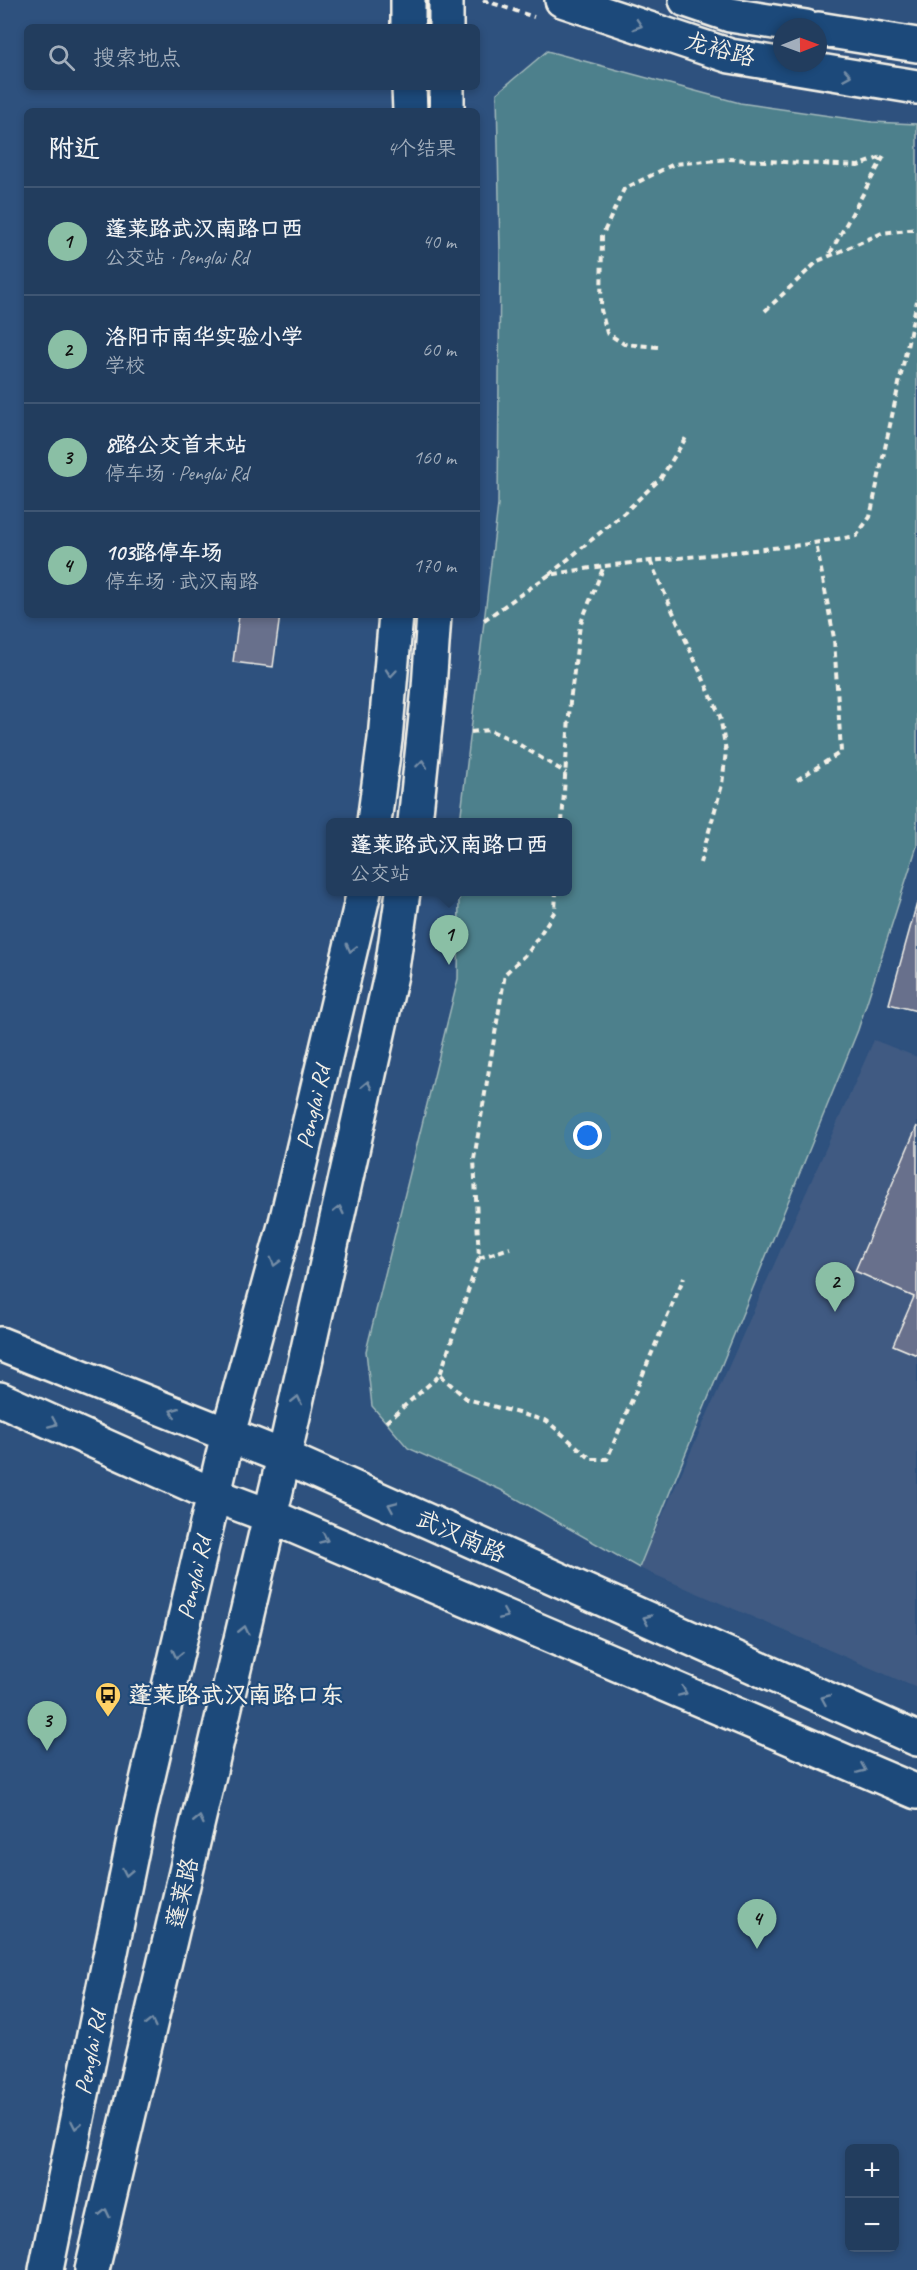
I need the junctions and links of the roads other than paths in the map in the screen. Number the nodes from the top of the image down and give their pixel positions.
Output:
1 (408, 0) edge
2 (446, 0) edge
3 (562, 0) edge
4 (686, 0) edge
5 (773, 22) edge
6 (408, 24) edge
7 (446, 24) edge
8 (827, 30) edge
9 (917, 45) edge
10 (917, 87) edge
11 (409, 90) edge
12 (447, 90) edge
13 (410, 108) edge
14 (447, 108) edge
15 (396, 618) edge
16 (434, 618) edge
17 (375, 818) edge
18 (415, 818) edge
19 (363, 896) edge
20 (402, 896) edge
21 (0, 1344) edge
22 (0, 1399) edge
23 (228, 1434) junction
24 (284, 1457) junction
25 (214, 1495) junction
26 (270, 1516) junction
27 (917, 1739) edge
28 (917, 1792) edge
29 (46, 2270) edge
30 (92, 2270) edge

1 - 6 main road
2 - 7 main road
3 -> 10 main road, 龙裕路
4 - 5 main road, 龙裕路
8 - 9 main road
11 - 13 main road
12 - 14 main road
15 -> 17 main road
18 -> 16 main road
19 -> 23 main road, Penglai Rd
24 -> 20 main road, Penglai Rd
23 -> 21 main road, 武汉南路
22 -> 25 main road
23 - 24 main road, 武汉南路
23 - 25 main road, Penglai Rd
24 - 26 main road, Penglai Rd
27 -> 24 main road, 武汉南路
25 - 26 main road
25 -> 29 main road, Penglai Rd
26 -> 28 main road
30 -> 26 main road, 蓬莱路

